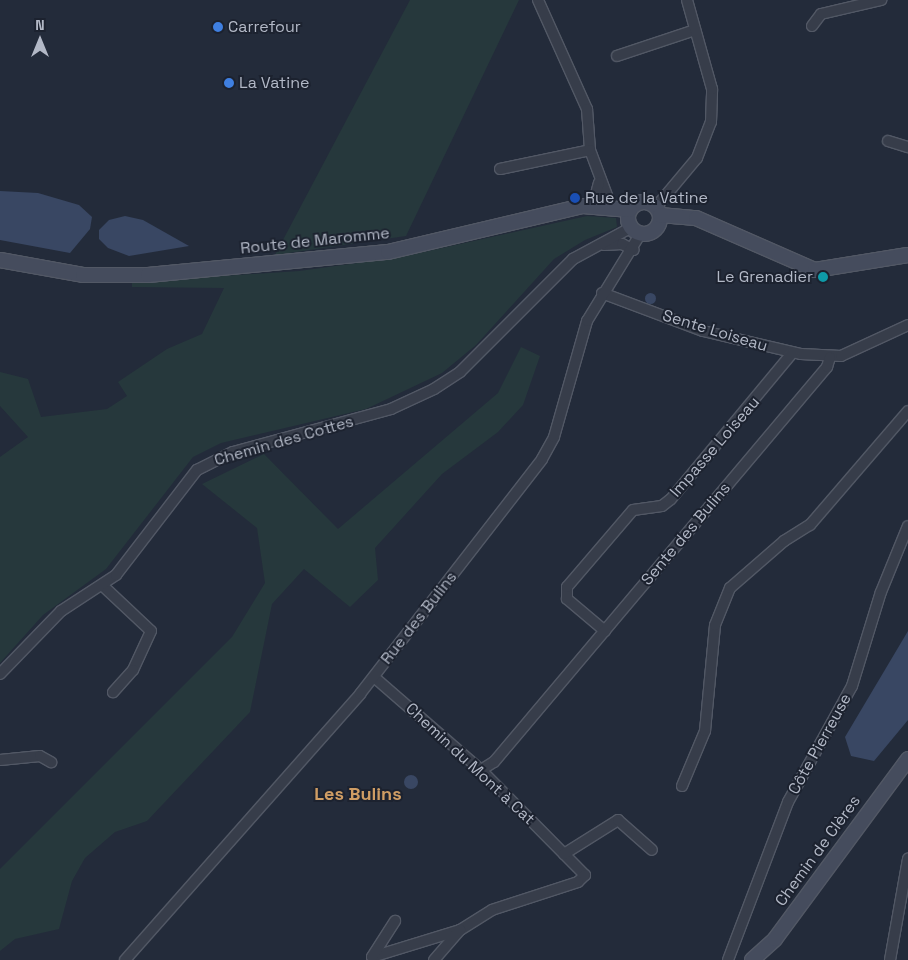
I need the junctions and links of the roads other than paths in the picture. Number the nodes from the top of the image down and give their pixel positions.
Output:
1 (538, 0) edge
2 (687, 0) edge
3 (881, 0) edge
4 (812, 26) dead end
5 (695, 30) junction
6 (617, 56) dead end
7 (888, 141) dead end
8 (908, 147) edge
9 (590, 150) junction
10 (500, 169) dead end
11 (599, 183) junction
12 (593, 205) junction
13 (611, 206) junction
14 (630, 210) junction
15 (658, 211) junction
16 (636, 230) junction
17 (598, 246) junction
18 (634, 250) junction
19 (908, 255) edge
20 (0, 260) edge
21 (602, 293) junction
22 (908, 325) edge
23 (792, 353) junction
24 (830, 357) junction
25 (908, 412) edge
26 (908, 526) edge
27 (102, 585) junction
28 (605, 631) junction
29 (0, 674) edge
30 (374, 677) junction
31 (113, 692) dead end
32 (908, 759) edge
33 (0, 760) edge
34 (51, 762) dead end
35 (481, 770) junction
36 (908, 772) edge
37 (682, 786) dead end
38 (652, 850) dead end
39 (564, 854) junction
40 (908, 859) edge
41 (395, 921) dead end
42 (460, 930) junction
43 (370, 959) edge
44 (125, 960) edge
45 (434, 960) edge
46 (728, 960) edge
47 (752, 960) edge
48 (760, 960) edge
49 (890, 960) edge

1 - 9 street
2 - 5 street
3 - 4 street
5 - 6 street
5 - 15 street
7 - 8 street
9 - 10 street
9 - 11 street
11 - 12 street
11 - 13 street
12 - 13 street, Route de Maromme
12 - 20 street, Route de Maromme
13 - 14 street, Route de Maromme
14 - 15 street
14 - 16 street
15 - 16 street
15 - 19 street
16 - 17 street, Chemin des Cottes
16 - 18 street, Rue des Bulins
17 - 18 street, Chemin des Cottes
17 - 27 street, Chemin des Cottes
18 - 21 street, Rue des Bulins
21 - 23 street, Sente Loiseau
21 - 30 street, Rue des Bulins
22 - 24 street
23 - 24 street, Sente Loiseau
23 - 28 street, Impasse Loiseau
24 - 28 street, Sente des Bulins
25 - 37 street
26 - 46 street, Côte Pierreuse
27 - 29 street, Chemin des Cottes
27 - 31 street
28 - 35 street, Sente des Bulins
30 - 35 street, Chemin du Mont à Cat
30 - 44 street, Rue des Bulins
32 - 47 street, Chemin de Clères
33 - 34 street
35 - 39 street, Chemin du Mont à Cat
36 - 48 street, Chemin de Clères
38 - 39 street
39 - 42 street, Chemin du Mont à Cat
40 - 49 street
41 - 43 street
42 - 43 street
42 - 45 street

